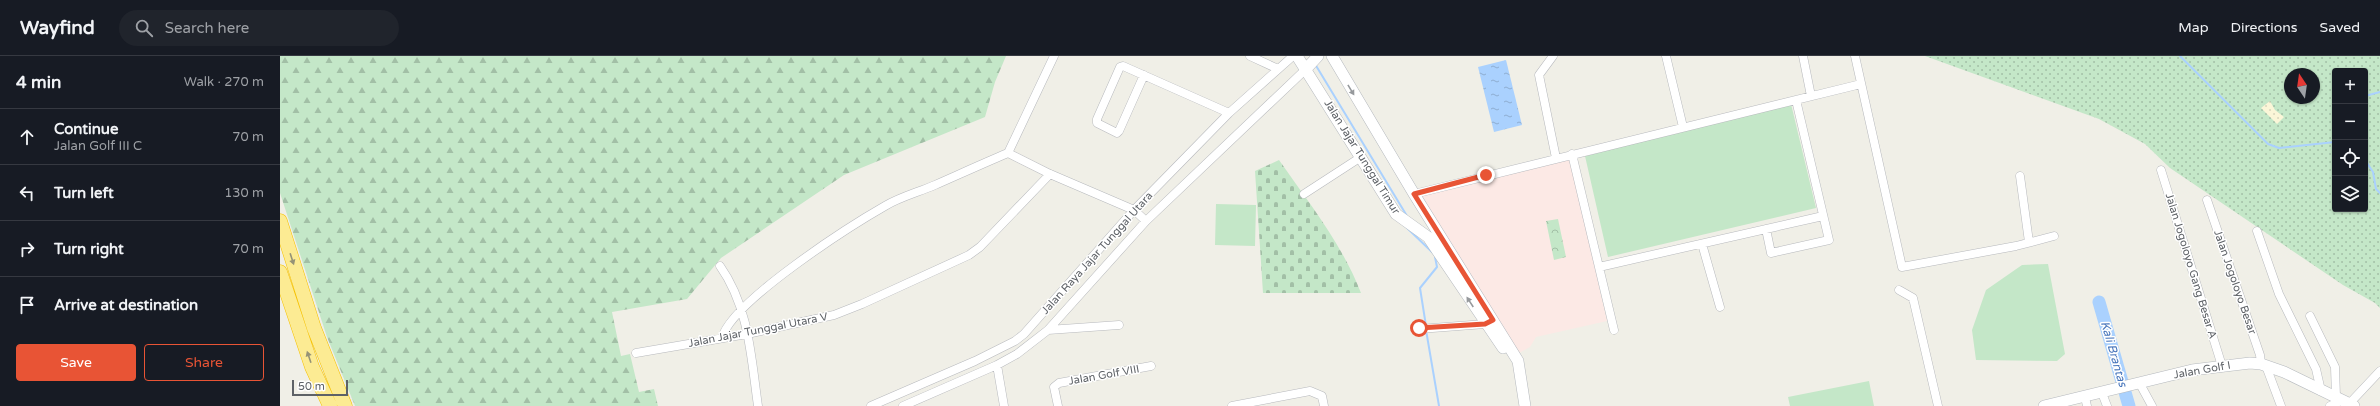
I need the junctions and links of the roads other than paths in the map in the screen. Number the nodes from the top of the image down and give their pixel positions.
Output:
1 (1054, 56) edge
2 (1250, 56) edge
3 (1293, 56) edge
4 (1297, 56) edge
5 (1318, 56) edge
6 (1332, 56) edge
7 (1553, 56) edge
8 (1666, 56) edge
9 (1803, 56) edge
10 (1855, 56) edge
11 (1308, 67) junction
12 (1278, 68) junction
13 (1144, 74) junction
14 (1861, 84) junction
15 (1812, 96) junction
16 (1796, 100) junction
17 (1229, 114) junction
18 (1683, 128) junction
19 (1008, 153) junction
20 (1572, 154) junction
21 (1362, 157) junction
22 (1556, 158) junction
23 (2161, 170) dead end
24 (1050, 174) junction
25 (2020, 176) dead end
26 (1304, 194) dead end
27 (1414, 194) junction
28 (2207, 200) dead end
29 (1134, 210) junction
30 (1823, 216) junction
31 (280, 221) edge
32 (1146, 221) junction
33 (1766, 229) junction
34 (2257, 231) dead end
35 (2054, 236) dead end
36 (2029, 242) junction
37 (1702, 244) junction
38 (720, 266) dead end
39 (1599, 268) junction
40 (280, 272) edge
41 (1899, 290) dead end
42 (1720, 307) dead end
43 (742, 310) junction
44 (2310, 316) dead end
45 (1489, 322) junction
46 (1119, 326) dead end
47 (1419, 328) dead end
48 (1048, 330) junction
49 (1614, 330) dead end
50 (747, 334) junction
51 (722, 338) junction
52 (636, 354) dead end
53 (2221, 364) junction
54 (997, 365) junction
55 (2263, 365) junction
56 (1151, 366) dead end
57 (2380, 371) edge
58 (2140, 384) junction
59 (2321, 391) junction
60 (2102, 393) junction
61 (2086, 401) edge
62 (2343, 403) edge
63 (2055, 405) edge
64 (330, 406) edge
65 (345, 406) edge
66 (758, 406) edge
67 (871, 406) edge
68 (903, 406) edge
69 (1004, 406) edge
70 (1058, 406) edge
71 (1232, 406) edge
72 (1324, 406) edge
73 (1522, 406) edge
74 (1938, 406) edge
75 (2044, 406) edge
76 (2107, 406) edge
77 (2152, 406) edge
78 (2281, 406) edge

1 - 19 street
2 - 12 street
3 - 12 street, Jalan Raya Jajar Tunggal Utara
4 - 11 main road, Jalan Jajar Tunggal Timur
5 - 11 main road, Jalan Raya Jajar Tunggal Utara
6 -> 27 main road, Jalan Jajar Tunggal Timur
7 - 22 street
8 - 18 street
9 - 15 street
10 - 14 street
11 - 21 main road, Jalan Jajar Tunggal Timur
11 - 32 street, Jalan Raya Jajar Tunggal Utara
12 - 17 street, Jalan Raya Jajar Tunggal Utara
13 - 13 street
13 - 17 street
14 - 15 street
14 - 36 street
15 - 16 street
16 - 18 street
16 - 30 street
17 - 29 street, Jalan Raya Jajar Tunggal Utara
18 - 20 street
19 - 24 street
19 - 43 street
20 - 22 street
20 - 39 street
21 - 26 street
45 -> 21 main road, Jalan Jajar Tunggal Timur
22 - 27 street
23 - 53 street, Jalan Jogoloyo Gang Besar A
24 - 29 street
24 - 50 street, Jalan Jajar Tunggal Utara V
25 - 36 street
27 - 45 main road, Jalan Jajar Tunggal Timur
28 - 55 street, Jalan Jogoloyo Besar
29 - 32 street
29 - 67 street, Jalan Raya Jajar Tunggal Utara
30 - 33 street
30 - 33 street
31 -> 65 highway
32 - 48 street, Jalan Raya Jajar Tunggal Utara
33 - 37 street
34 - 59 street
35 - 36 street
37 - 39 street
37 - 42 street
38 - 43 street
39 - 49 street
64 -> 40 highway
41 - 74 street
43 - 50 street
43 - 51 street
44 - 62 street
45 - 47 street
45 - 73 main road, Jalan Jajar Tunggal Timur
46 - 48 street
48 - 54 street, Jalan Raya Jajar Tunggal Utara
50 - 51 street, Jalan Jajar Tunggal Utara V
50 - 66 street
51 - 52 street, Jalan Jajar Tunggal Utara V
53 - 55 main road, Jalan Golf I
53 - 58 main road, Jalan Golf I
54 - 68 street, Jalan Raya Jajar Tunggal Utara
54 - 69 street
55 - 59 main road, Jalan Golf I
55 - 78 street, Jalan Jogoloyo Besar
56 - 70 street, Jalan Golf VIII
57 - 62 street
58 - 60 main road, Jalan Golf I
58 - 77 street
59 - 62 main road, Jalan Golf I
60 - 61 main road, Jalan Golf I
60 - 76 street
61 - 63 main road, Jalan Golf I
63 - 75 main road, Jalan Golf I
71 - 72 street

